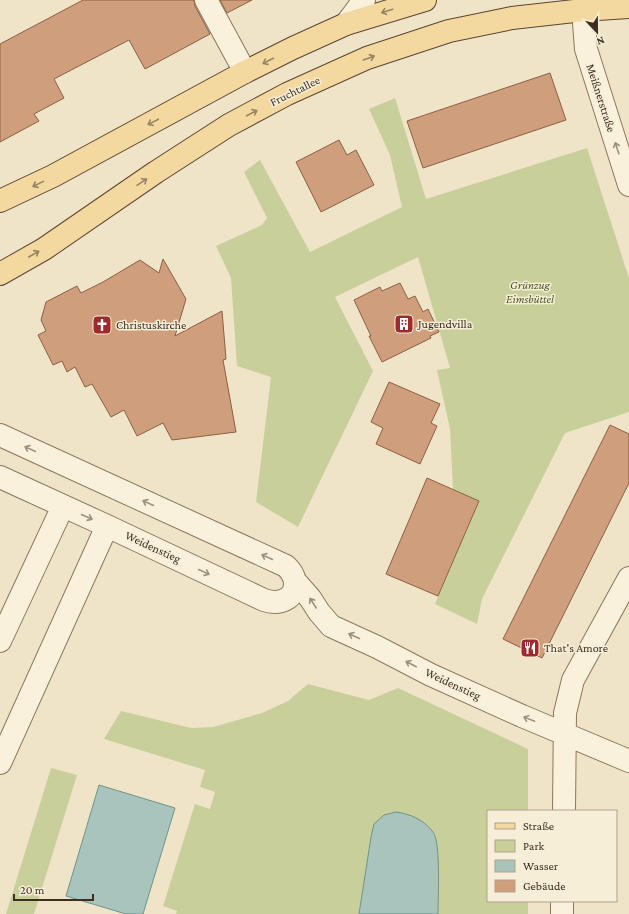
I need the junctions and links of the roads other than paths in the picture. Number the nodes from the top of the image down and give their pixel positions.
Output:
1 (206, 0) edge
2 (364, 0) edge
3 (425, 0) edge
4 (629, 7) edge
5 (583, 10) junction
6 (346, 24) junction
7 (245, 72) junction
8 (629, 185) edge
9 (0, 201) edge
10 (0, 274) edge
11 (0, 435) edge
12 (0, 478) edge
13 (63, 506) junction
14 (108, 526) junction
15 (629, 578) edge
16 (295, 581) junction
17 (0, 640) edge
18 (565, 734) junction
19 (629, 761) edge
20 (0, 763) edge
21 (564, 810) edge
22 (562, 902) edge
23 (562, 914) edge

1 - 7 street
2 - 6 street
3 -> 6 main road
4 - 5 main road, Fruchtallee
8 -> 5 street, Meißnerstraße
10 -> 5 main road, Fruchtallee
6 -> 7 main road
7 -> 9 main road
16 -> 11 street, Weidenstieg
12 - 13 street, Weidenstieg
13 -> 14 street, Weidenstieg
13 - 17 street
14 -> 16 street, Weidenstieg
14 - 20 street
15 - 18 street
18 -> 16 street, Weidenstieg
18 - 19 street, Weidenstieg
18 - 21 street
22 - 23 street

